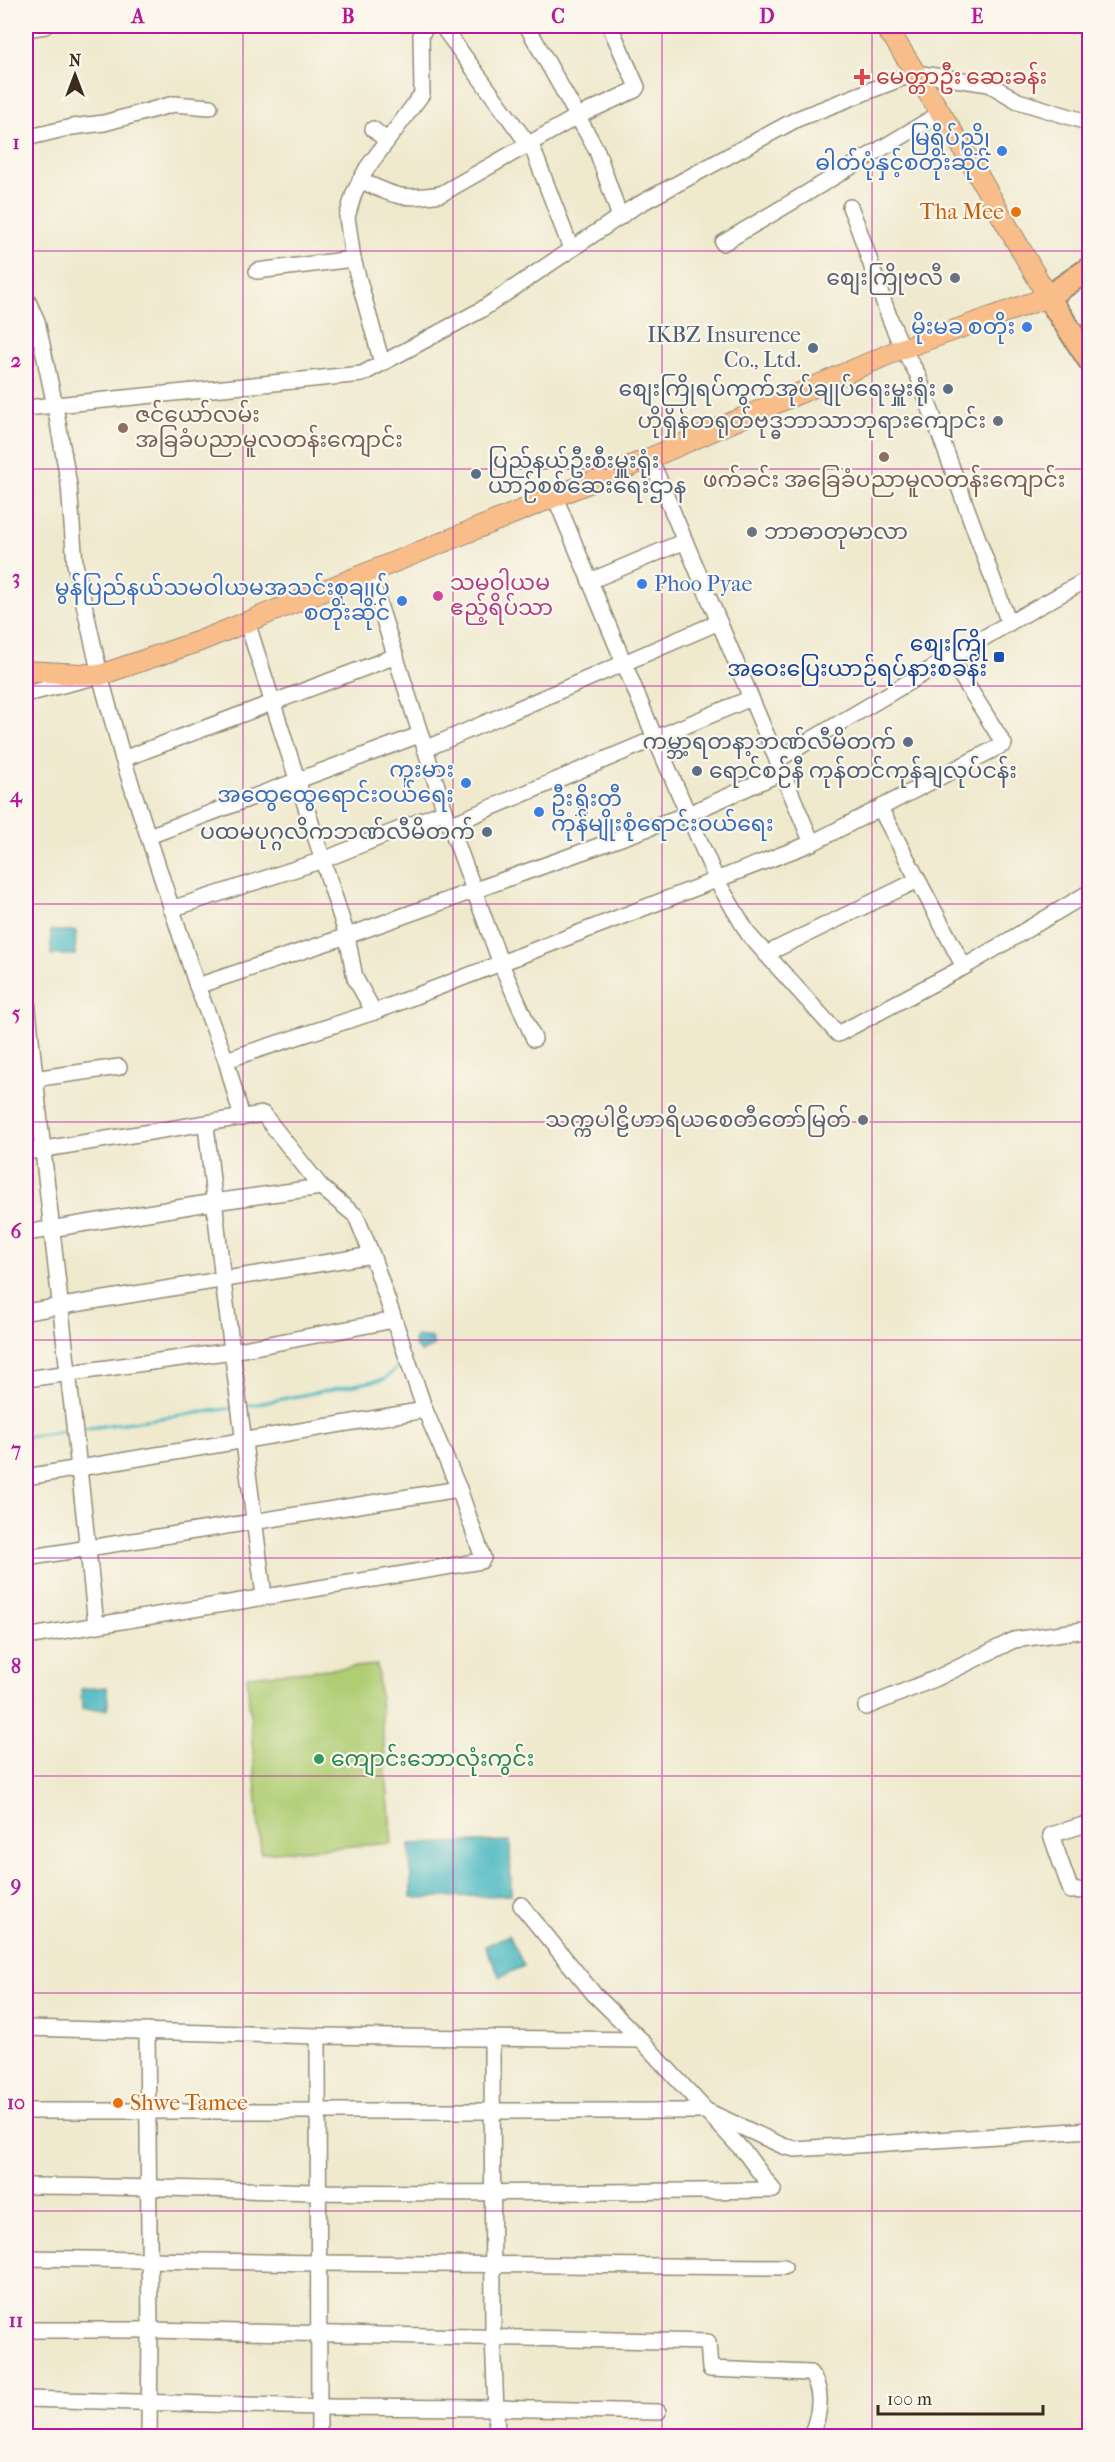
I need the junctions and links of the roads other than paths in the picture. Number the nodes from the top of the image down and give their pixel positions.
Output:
1 (45, 26) edge
2 (427, 26) edge
3 (442, 26) edge
4 (527, 26) edge
5 (609, 26) edge
6 (883, 26) edge
7 (26, 30) edge
8 (915, 73) junction
9 (210, 107) dead end
10 (941, 113) junction
11 (578, 116) junction
12 (1089, 123) edge
13 (373, 129) dead end
14 (26, 138) edge
15 (387, 141) junction
16 (529, 144) junction
17 (360, 180) junction
18 (850, 207) dead end
19 (620, 217) junction
20 (723, 243) dead end
21 (571, 249) junction
22 (353, 259) junction
23 (1089, 268) edge
24 (256, 271) dead end
25 (26, 297) edge
26 (1048, 297) junction
27 (901, 349) junction
28 (1089, 361) edge
29 (382, 363) junction
30 (55, 406) junction
31 (26, 408) edge
32 (650, 458) junction
33 (555, 497) junction
34 (685, 541) junction
35 (369, 573) junction
36 (1089, 578) edge
37 (590, 581) junction
38 (247, 622) junction
39 (719, 622) junction
40 (1009, 623) junction
41 (396, 656) junction
42 (950, 658) junction
43 (626, 664) junction
44 (26, 671) edge
45 (100, 675) junction
46 (26, 694) edge
47 (751, 698) junction
48 (272, 701) junction
49 (655, 738) junction
50 (423, 742) junction
51 (123, 759) junction
52 (780, 766) junction
53 (297, 780) junction
54 (880, 808) junction
55 (688, 814) junction
56 (448, 818) junction
57 (149, 836) junction
58 (812, 843) junction
59 (323, 860) junction
60 (918, 880) junction
61 (717, 881) junction
62 (474, 890) junction
63 (1089, 892) edge
64 (171, 909) junction
65 (347, 936) junction
66 (766, 954) junction
67 (501, 964) junction
68 (964, 967) junction
69 (197, 986) junction
70 (26, 990) edge
71 (26, 1005) edge
72 (374, 1012) junction
73 (534, 1039) dead end
74 (226, 1060) junction
75 (119, 1067) dead end
76 (30, 1080) edge
77 (237, 1099) junction
78 (242, 1118) junction
79 (212, 1123) junction
80 (41, 1149) junction
81 (26, 1152) edge
82 (321, 1188) junction
83 (214, 1202) junction
84 (50, 1229) junction
85 (26, 1233) edge
86 (372, 1255) junction
87 (223, 1281) junction
88 (60, 1308) junction
89 (26, 1312) edge
90 (394, 1320) junction
91 (233, 1351) junction
92 (67, 1373) junction
93 (26, 1379) edge
94 (425, 1410) junction
95 (245, 1441) junction
96 (80, 1468) junction
97 (26, 1477) edge
98 (459, 1489) junction
99 (255, 1521) junction
100 (88, 1548) junction
101 (26, 1558) edge
102 (264, 1596) junction
103 (96, 1625) junction
104 (1089, 1629) edge
105 (26, 1637) edge
106 (866, 1707) dead end
107 (1089, 1823) edge
108 (1089, 1890) edge
109 (522, 1905) dead end
110 (26, 2028) edge
111 (147, 2031) junction
112 (318, 2036) junction
113 (492, 2038) junction
114 (641, 2040) junction
115 (26, 2111) edge
116 (707, 2111) junction
117 (147, 2112) junction
118 (493, 2112) junction
119 (318, 2113) junction
120 (1089, 2130) edge
121 (26, 2186) edge
122 (147, 2186) junction
123 (318, 2192) junction
124 (493, 2193) junction
125 (26, 2258) edge
126 (148, 2259) junction
127 (318, 2263) junction
128 (494, 2264) junction
129 (784, 2267) dead end
130 (26, 2330) edge
131 (150, 2330) junction
132 (318, 2334) junction
133 (494, 2336) junction
134 (26, 2399) edge
135 (148, 2402) junction
136 (319, 2407) junction
137 (495, 2408) junction
138 (658, 2412) dead end
139 (148, 2436) edge
140 (319, 2436) edge
141 (496, 2436) edge
142 (811, 2436) edge

1 - 7 street
2 - 15 street
3 - 16 street
4 - 11 street
5 - 11 street
6 - 8 main road
8 - 10 main road
8 - 12 street
8 - 19 street
9 - 14 street
10 - 20 street
10 - 26 main road
11 - 16 street
11 - 19 street
13 - 15 street
15 - 17 street
16 - 17 street
16 - 21 street
17 - 22 street
18 - 27 street
19 - 21 street
21 - 29 street
22 - 24 street
22 - 29 street
23 - 26 highway
25 - 30 street
26 - 27 main road
26 - 28 highway
27 - 32 main road
27 - 40 street
29 - 30 street
30 - 31 street
30 - 45 street
32 - 33 main road
32 - 34 street
33 - 35 main road
33 - 37 street
34 - 37 street
34 - 39 street
35 - 38 main road
35 - 41 street
36 - 40 street
37 - 43 street
38 - 45 main road
38 - 48 street
39 - 43 street
39 - 47 street
40 - 42 street
41 - 48 street
41 - 50 street
42 - 52 street
42 - 54 street
43 - 49 street
43 - 50 street
44 - 45 main road
45 - 46 street
45 - 51 street
47 - 49 street
47 - 52 street
48 - 51 street
48 - 53 street
49 - 55 street
49 - 56 street
50 - 53 street
50 - 56 street
51 - 57 street
52 - 55 street
52 - 58 street
53 - 57 street
53 - 59 street
54 - 58 street
54 - 60 street
55 - 61 street
55 - 62 street
56 - 59 street
56 - 62 street
57 - 64 street
58 - 61 street
59 - 64 street
59 - 65 street
60 - 66 street
60 - 68 street
61 - 66 street
61 - 67 street
62 - 65 street
62 - 67 street
63 - 68 street
64 - 69 street
65 - 69 street
65 - 72 street
66 - 68 street
67 - 72 street
67 - 73 street
69 - 74 street
70 - 71 street
71 - 76 street
72 - 74 street
74 - 77 street
75 - 76 street
76 - 80 street
77 - 78 street
77 - 79 street
78 - 79 street
78 - 82 street
79 - 80 street
79 - 83 street
80 - 81 street
80 - 84 street
82 - 83 street
82 - 86 street
83 - 84 street
83 - 87 street
84 - 85 street
84 - 88 street
86 - 87 street
86 - 90 street
87 - 88 street
87 - 91 street
88 - 89 street
88 - 92 street
90 - 91 street
90 - 94 street
91 - 92 street
91 - 95 street
92 - 93 street
92 - 96 street
94 - 95 street
94 - 98 street
95 - 96 street
95 - 99 street
96 - 97 street
96 - 100 street
98 - 99 street
98 - 102 street
99 - 100 street
99 - 102 street
100 - 101 street
100 - 103 street
102 - 103 street
103 - 105 street
104 - 106 street
107 - 108 street
109 - 114 street
110 - 111 street
111 - 112 street
111 - 117 street
112 - 113 street
112 - 119 street
113 - 114 street
113 - 118 street
114 - 116 street
115 - 117 street
116 - 118 street
116 - 120 street
116 - 124 street
117 - 119 street
117 - 122 street
118 - 119 street
118 - 124 street
119 - 123 street
121 - 122 street
122 - 123 street
122 - 126 street
123 - 124 street
123 - 127 street
124 - 128 street
125 - 126 street
126 - 127 street
126 - 131 street
127 - 128 street
127 - 132 street
128 - 129 street
128 - 133 street
130 - 131 street
131 - 132 street
131 - 135 street
132 - 133 street
132 - 136 street
133 - 137 street
133 - 142 street
134 - 135 street
135 - 136 street
135 - 139 street
136 - 137 street
136 - 140 street
137 - 138 street
137 - 141 street

